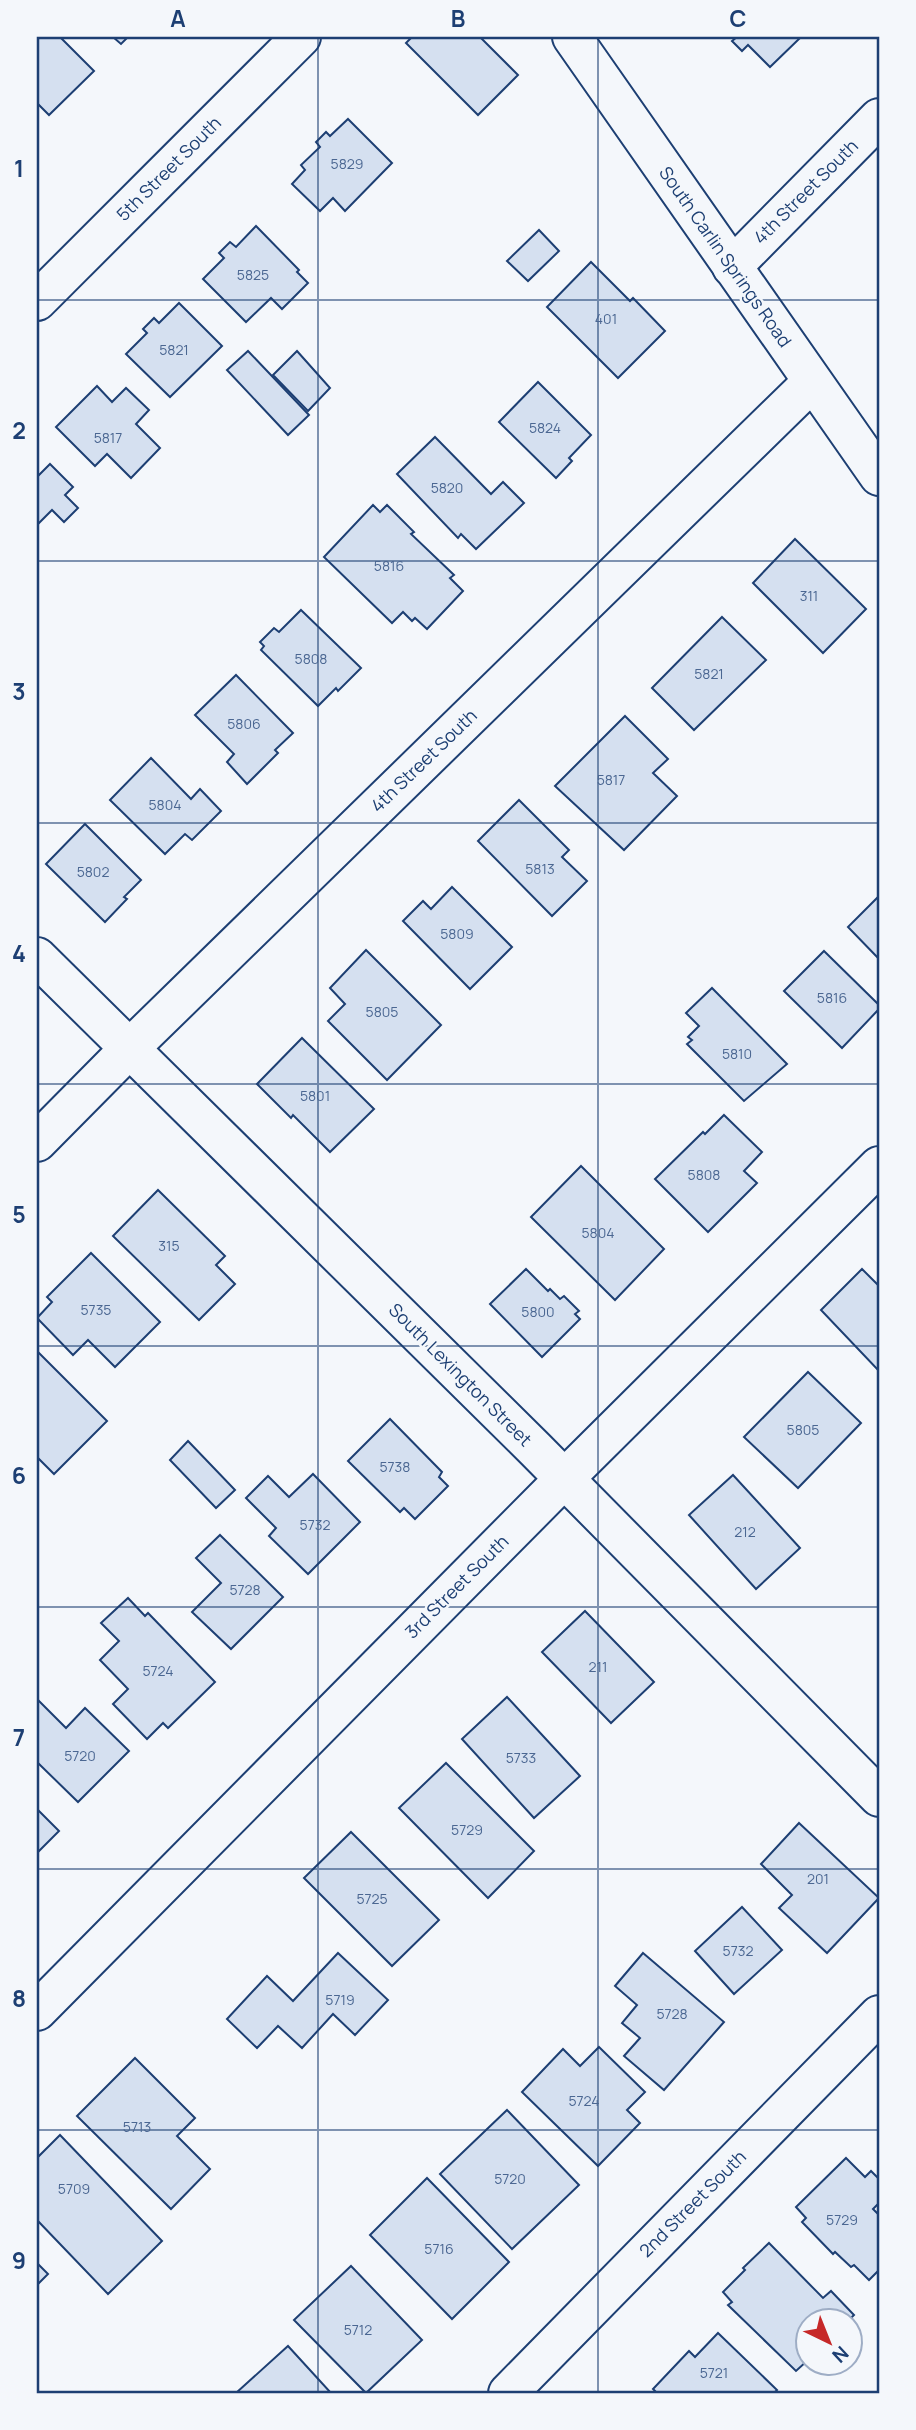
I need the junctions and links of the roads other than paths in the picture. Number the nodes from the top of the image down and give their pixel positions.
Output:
1 (301, 37) edge
2 (572, 37) edge
3 (879, 118) edge
4 (732, 267) junction
5 (37, 301) edge
6 (812, 382) junction
7 (879, 476) edge
8 (37, 957) edge
9 (130, 1048) junction
10 (37, 1142) edge
11 (879, 1166) edge
12 (565, 1479) junction
13 (879, 1797) edge
14 (37, 2011) edge
15 (879, 2015) edge
16 (508, 2393) edge

1 - 5 street, 5th Street South
2 - 4 street, South Carlin Springs Road
3 - 4 street, 4th Street South
4 - 6 street, South Carlin Springs Road
6 - 7 street, South Carlin Springs Road
6 - 9 street, 4th Street South
8 - 9 street, South Lexington Street
9 - 10 street, 4th Street South
9 - 12 street, South Lexington Street
11 - 12 street, 3rd Street South
12 - 13 street, South Lexington Street
12 - 14 street, 3rd Street South
15 - 16 street, 2nd Street South

